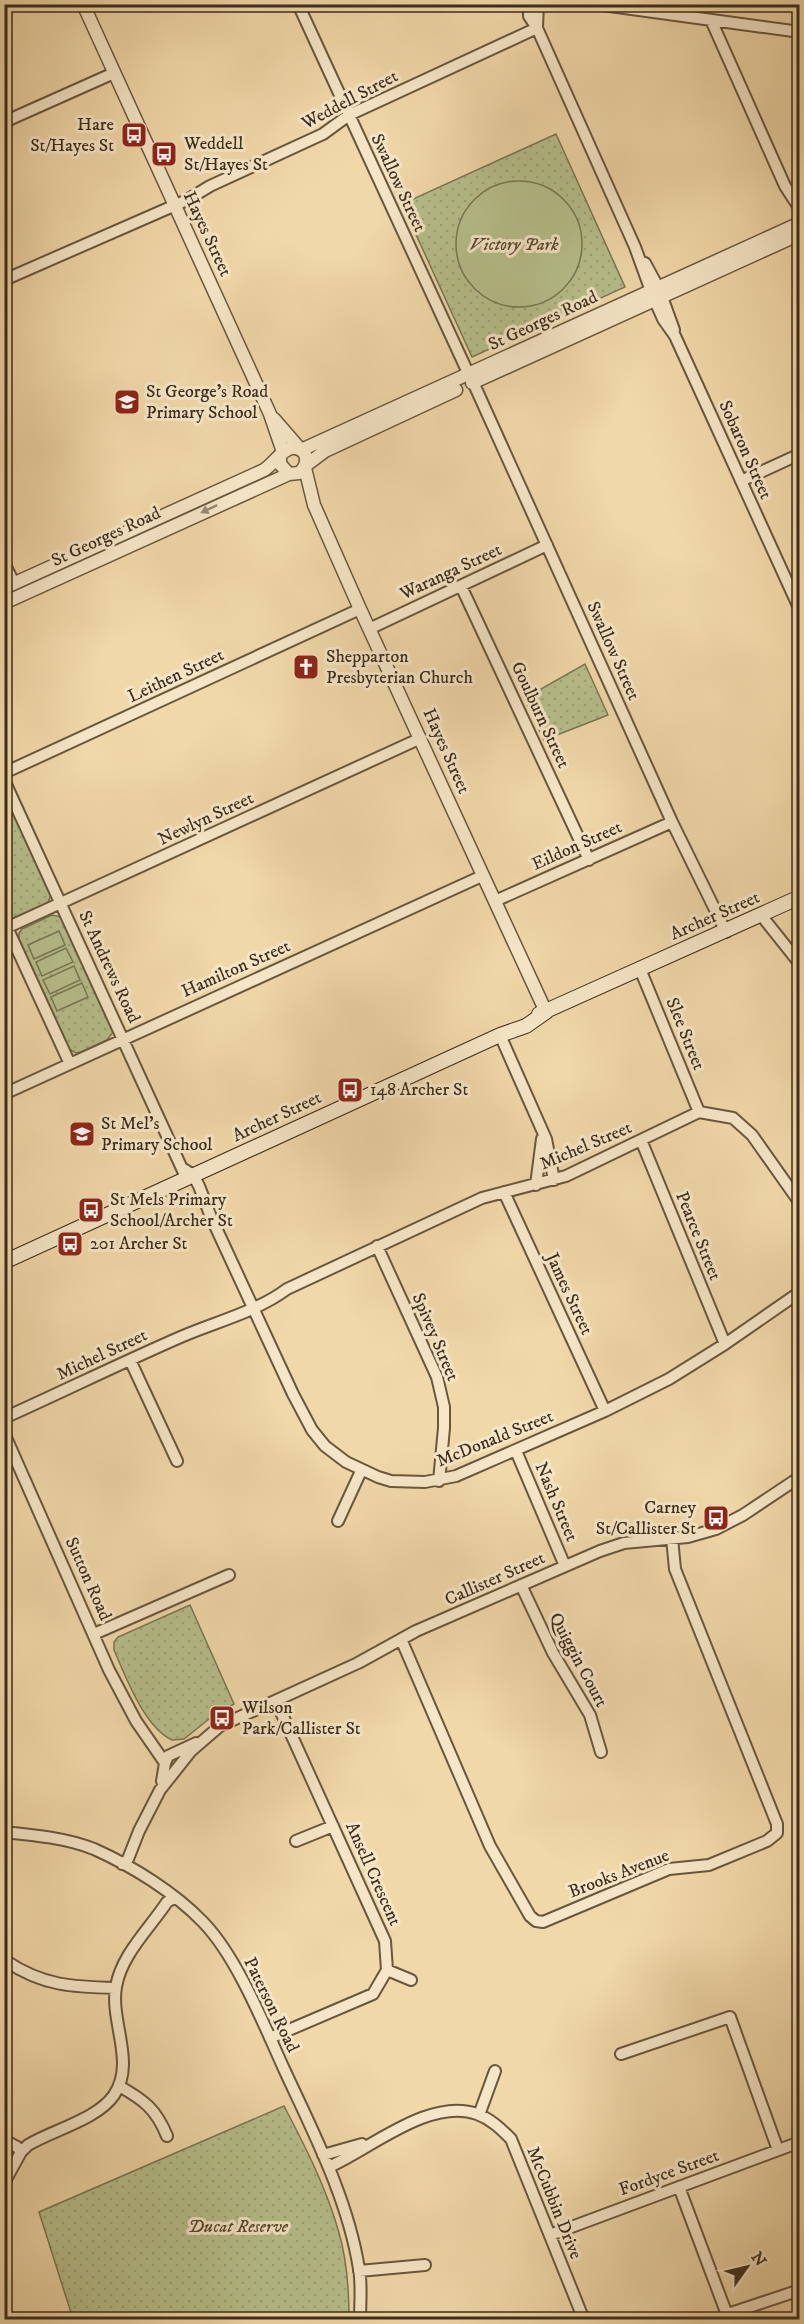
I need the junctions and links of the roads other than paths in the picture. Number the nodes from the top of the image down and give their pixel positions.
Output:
1 (83, 4) edge
2 (298, 4) edge
3 (529, 4) edge
4 (538, 4) edge
5 (596, 4) edge
6 (711, 20) junction
7 (537, 28) junction
8 (800, 32) edge
9 (114, 73) junction
10 (349, 115) junction
11 (4, 122) edge
12 (785, 186) junction
13 (173, 203) junction
14 (800, 209) edge
15 (799, 227) edge
16 (4, 280) edge
17 (656, 294) junction
18 (471, 379) junction
19 (270, 414) junction
20 (331, 443) junction
21 (301, 450) junction
22 (282, 454) junction
23 (800, 454) edge
24 (305, 467) junction
25 (290, 474) junction
26 (260, 479) junction
27 (741, 481) junction
28 (230, 486) junction
29 (235, 498) junction
30 (314, 505) junction
31 (151, 521) junction
32 (156, 533) junction
33 (548, 545) junction
34 (4, 563) edge
35 (9, 586) edge
36 (461, 586) junction
37 (20, 596) junction
38 (4, 603) edge
39 (360, 609) junction
40 (800, 610) edge
41 (369, 629) junction
42 (421, 738) junction
43 (4, 773) edge
44 (4, 780) edge
45 (672, 822) junction
46 (589, 860) junction
47 (482, 876) junction
48 (800, 897) edge
49 (495, 901) junction
50 (62, 904) junction
51 (767, 913) junction
52 (5, 926) edge
53 (726, 932) junction
54 (800, 964) edge
55 (640, 969) junction
56 (546, 1012) junction
57 (500, 1035) junction
58 (124, 1038) junction
59 (70, 1064) junction
60 (4, 1094) edge
61 (699, 1112) junction
62 (542, 1130) junction
63 (641, 1140) junction
64 (187, 1174) junction
65 (554, 1180) junction
66 (536, 1185) junction
67 (504, 1192) junction
68 (800, 1203) edge
69 (377, 1246) junction
70 (4, 1262) edge
71 (800, 1292) edge
72 (251, 1305) junction
73 (725, 1344) junction
74 (130, 1360) junction
75 (605, 1411) junction
76 (4, 1418) edge
77 (4, 1433) edge
78 (516, 1451) junction
79 (177, 1461) dead end
80 (362, 1471) junction
81 (798, 1480) edge
82 (439, 1481) junction
83 (338, 1521) dead end
84 (672, 1538) junction
85 (565, 1566) junction
86 (229, 1575) dead end
87 (521, 1585) junction
88 (94, 1634) junction
89 (401, 1639) junction
90 (276, 1701) junction
91 (601, 1752) dead end
92 (173, 1761) junction
93 (333, 1826) junction
94 (4, 1832) edge
95 (296, 1841) dead end
96 (122, 1864) junction
97 (174, 1898) junction
98 (6, 1961) dead end
99 (387, 1970) junction
100 (411, 1980) dead end
101 (116, 1988) junction
102 (270, 2038) junction
103 (621, 2054) dead end
104 (495, 2071) dead end
105 (119, 2086) junction
106 (479, 2115) junction
107 (167, 2136) dead end
108 (374, 2140) junction
109 (4, 2142) edge
110 (800, 2142) edge
111 (778, 2150) junction
112 (21, 2152) junction
113 (323, 2155) junction
114 (329, 2167) junction
115 (4, 2183) edge
116 (679, 2187) junction
117 (550, 2235) junction
118 (425, 2265) dead end
119 (359, 2271) junction
120 (800, 2290) edge
121 (4, 2308) edge
122 (728, 2317) edge
123 (8, 2319) edge
124 (360, 2319) edge
125 (584, 2319) edge

1 - 9 street, Hayes Street
2 - 10 street, Swallow Street
3 - 7 street, Sobaron Street
4 - 7 street, Sobaron Street
5 - 6 street
6 - 8 street
6 - 12 street
7 - 10 street, Weddell Street
7 - 17 street, Sobaron Street
9 - 11 street
9 - 13 street, Hayes Street
10 - 13 street, Weddell Street
10 - 18 street, Swallow Street
12 - 14 street
12 - 15 street
13 - 16 street, Weddell Street
13 - 19 street, Hayes Street
15 - 17 street, St Georges Road
17 - 18 street, St Georges Road
17 - 27 street, Sobaron Street
18 - 20 street, St Georges Road
18 - 33 street, Swallow Street
19 - 21 street, Hayes Street
19 - 22 street, Hayes Street
20 - 21 street, St Georges Road
20 - 24 street, St Georges Road
21 - 22 street
21 - 24 street
22 - 25 street
22 - 26 street, St Georges Road
23 - 27 street
24 - 25 street
24 - 30 street, Hayes Street
25 - 26 street, St Georges Road
25 - 30 street, Hayes Street
26 - 28 street, St Georges Road
26 - 29 street, St Georges Road
27 - 40 street, Sobaron Street
28 - 29 street
28 - 31 street, St Georges Road
29 -> 32 street, St Georges Road
30 - 39 street, Hayes Street
31 - 32 street
31 - 35 street, St Georges Road
32 - 37 street, St Georges Road
33 - 36 street, Waranga Street
33 - 45 street, Swallow Street
34 - 35 street
35 - 37 street
36 - 41 street, Waranga Street
36 - 46 street, Goulburn Street
37 - 38 street, St Georges Road
39 - 41 street, Hayes Street
39 - 43 street, Leithen Street
41 - 42 street, Hayes Street
42 - 47 street, Hayes Street
42 - 50 street, Newlyn Street
44 - 50 street, St Andrews Road
45 - 46 street, Eildon Street
45 - 53 street, Swallow Street
46 - 49 street, Eildon Street
47 - 49 street, Hayes Street
47 - 58 street, Hamilton Street
48 - 51 main road, Archer Street
49 - 56 street, Hayes Street
50 - 52 street, Newlyn Street
50 - 58 street, St Andrews Road
51 - 53 main road, Archer Street
51 - 54 street
52 - 59 street
53 - 55 main road, Archer Street
55 - 56 main road, Archer Street
55 - 61 street, Slee Street
56 - 57 main road, Archer Street
57 - 62 street
57 - 64 main road, Archer Street
58 - 59 street, Hamilton Street
58 - 64 street, St Andrews Road
59 - 60 street, Hamilton Street
61 - 63 street, Michel Street
61 - 68 street
62 - 65 street
62 - 66 street
63 - 65 street, Michel Street
63 - 73 street, Pearce Street
64 - 70 main road, Archer Street
64 - 72 street, McDonald Street
65 - 66 street, Michel Street
66 - 67 street, Michel Street
67 - 69 street, Michel Street
67 - 75 street, James Street
69 - 72 street, Michel Street
69 - 82 street, Spivey Street
71 - 73 street, McDonald Street
72 - 74 street, Michel Street
72 - 80 street, McDonald Street
73 - 75 street, McDonald Street
74 - 76 street, Michel Street
74 - 79 street
75 - 78 street, McDonald Street
77 - 88 street, Sutton Road
78 - 82 street, McDonald Street
78 - 85 street, Nash Street
80 - 82 street, McDonald Street
80 - 83 street
81 - 84 street, Callister Street
84 - 85 street, Callister Street
84 - 89 street, Brooks Avenue
85 - 87 street, Callister Street
86 - 88 street
87 - 89 street, Callister Street
87 - 91 street, Quiggin Court
88 - 92 street, Sutton Road
89 - 90 street, Callister Street
90 - 92 street, Callister Street
90 - 93 street, Ansell Crescent
92 - 96 street, Callister Street
93 - 95 street
93 - 99 street, Ansell Crescent
94 - 96 street, Paterson Road
96 - 97 street, Paterson Road
97 - 101 street
97 - 102 street, Paterson Road
98 - 101 street
99 - 100 street
99 - 102 street
101 - 105 street
102 - 113 street, Paterson Road
103 - 111 street
104 - 106 street
105 - 107 street
105 - 112 street
106 - 108 street, McCubbin Drive
106 - 117 street, McCubbin Drive
108 - 113 street, McCubbin Drive
108 - 114 street, McCubbin Drive
109 - 112 street
110 - 111 street, Fordyce Street
111 - 116 street, Fordyce Street
112 - 115 street
113 - 114 street, Paterson Road
114 - 119 street, Paterson Road
116 - 117 street, Fordyce Street
116 - 122 street
117 - 125 street, McCubbin Drive
118 - 119 street
119 - 124 street, Paterson Road
120 - 122 street
121 - 123 street

